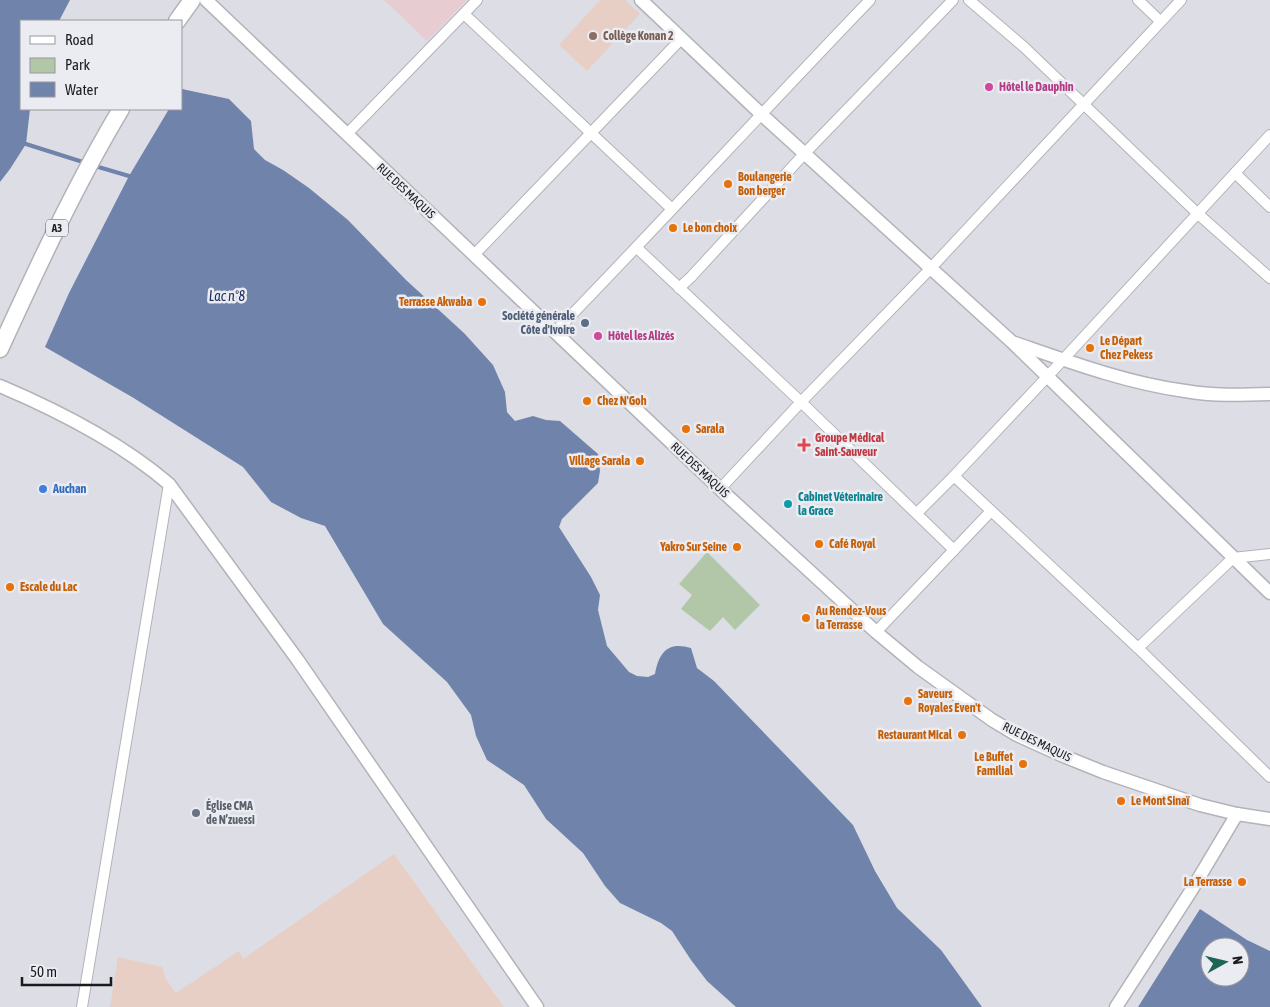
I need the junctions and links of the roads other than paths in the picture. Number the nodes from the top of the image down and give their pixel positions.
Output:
1 (192, 0) edge
2 (206, 0) edge
3 (477, 0) edge
4 (641, 0) edge
5 (870, 0) edge
6 (953, 0) edge
7 (970, 0) edge
8 (1138, 0) edge
9 (1181, 0) edge
10 (464, 14) junction
11 (178, 20) edge
12 (1160, 21) junction
13 (682, 38) junction
14 (1082, 104) junction
15 (119, 110) edge
16 (761, 114) junction
17 (592, 133) junction
18 (346, 134) junction
19 (1270, 135) edge
20 (804, 153) junction
21 (1235, 173) junction
22 (1270, 207) edge
23 (672, 209) junction
24 (1197, 213) junction
25 (637, 248) junction
26 (474, 255) junction
27 (930, 269) junction
28 (1270, 278) edge
29 (679, 288) junction
30 (555, 332) junction
31 (1012, 342) junction
32 (0, 349) edge
33 (1062, 360) junction
34 (1047, 377) junction
35 (0, 386) edge
36 (1270, 394) edge
37 (801, 402) junction
38 (954, 476) junction
39 (169, 484) junction
40 (720, 489) junction
41 (990, 511) junction
42 (917, 513) junction
43 (954, 550) junction
44 (1270, 554) edge
45 (1233, 558) junction
46 (1270, 593) edge
47 (876, 632) junction
48 (1138, 648) junction
49 (1270, 777) edge
50 (1237, 814) junction
51 (1270, 819) edge
52 (82, 1007) edge
53 (537, 1007) edge
54 (1116, 1007) edge

1 - 11 highway
2 - 18 street, RUE DES MAQUIS
3 - 10 street
4 - 13 street
5 - 16 street
6 - 20 street
7 - 14 street
8 - 12 street
9 - 12 street
10 - 17 street
10 - 18 street
12 - 14 street
13 - 16 street
13 - 17 street
14 - 24 street
14 - 27 street
15 - 32 highway, A3
16 - 20 street
16 - 23 street
17 - 23 street
17 - 26 street
18 - 26 street, RUE DES MAQUIS
19 - 21 street
20 - 27 street
20 - 29 street
21 - 22 street
21 - 24 street
23 - 25 street
24 - 28 street
24 - 33 street
25 - 29 street
25 - 30 street
26 - 30 street, RUE DES MAQUIS
27 - 31 street
27 - 37 street
29 - 37 street
30 - 40 street, RUE DES MAQUIS
31 - 33 street
31 - 34 street
33 - 34 street
33 - 36 street
34 - 38 street
34 - 45 street
35 - 39 street
37 - 40 street
37 - 42 street
38 - 41 street
38 - 42 street
39 - 52 street
39 - 53 street
40 - 47 street, RUE DES MAQUIS
41 - 43 street
41 - 48 street
42 - 43 street
43 - 47 street
44 - 45 street
45 - 46 street
45 - 48 street
47 - 50 street, RUE DES MAQUIS
48 - 49 street
50 - 51 street, RUE DES MAQUIS
50 - 54 street

